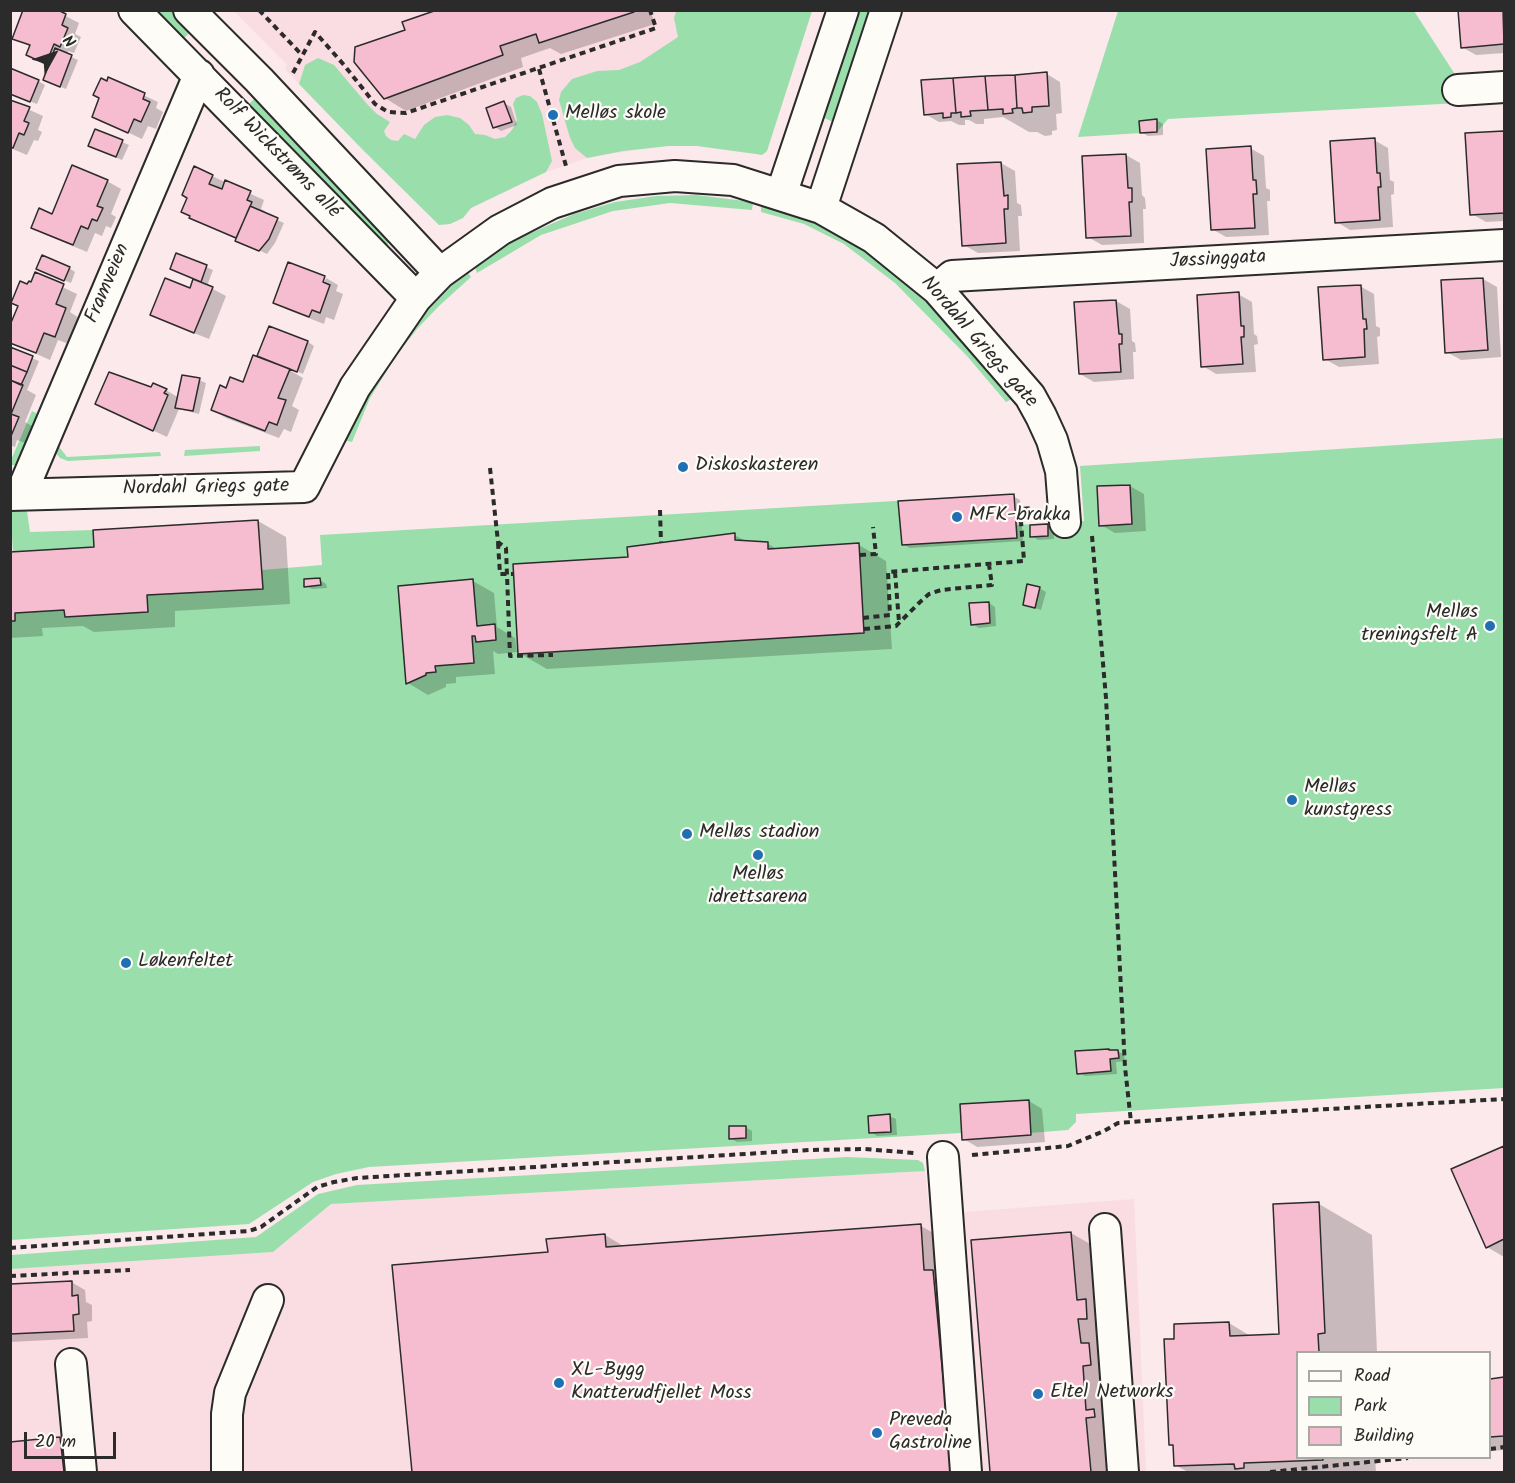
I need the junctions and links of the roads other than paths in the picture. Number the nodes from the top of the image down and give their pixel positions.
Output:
1 (134, 10) edge
2 (189, 10) edge
3 (843, 10) edge
4 (886, 10) edge
5 (199, 75) junction
6 (1504, 87) edge
7 (1458, 90) dead end
8 (781, 195) junction
9 (820, 208) junction
10 (1504, 245) edge
11 (440, 273) junction
12 (937, 289) junction
13 (416, 298) junction
14 (16, 494) edge
15 (1074, 521) road end
16 (943, 1157) road end
17 (1105, 1229) dead end
18 (268, 1300) dead end
19 (71, 1364) dead end
20 (81, 1473) edge
21 (227, 1473) edge
22 (966, 1473) edge
23 (1123, 1473) edge

1 - 5 street, Rolf Wickstrøms allé
2 - 11 street, Rolf Wickstrøms allé
3 - 8 street
4 - 9 street
5 - 13 street, Rolf Wickstrøms allé
5 - 14 street, Framveien
6 - 7 street
8 - 9 street, Nordahl Griegs gate
8 - 11 street, Nordahl Griegs gate
9 - 12 street, Nordahl Griegs gate
10 - 12 street, Jøssinggata
11 - 13 street, Nordahl Griegs gate
12 - 15 street, Nordahl Griegs gate
13 - 14 street, Nordahl Griegs gate
16 - 22 street
17 - 23 street
18 - 21 street
19 - 20 street

